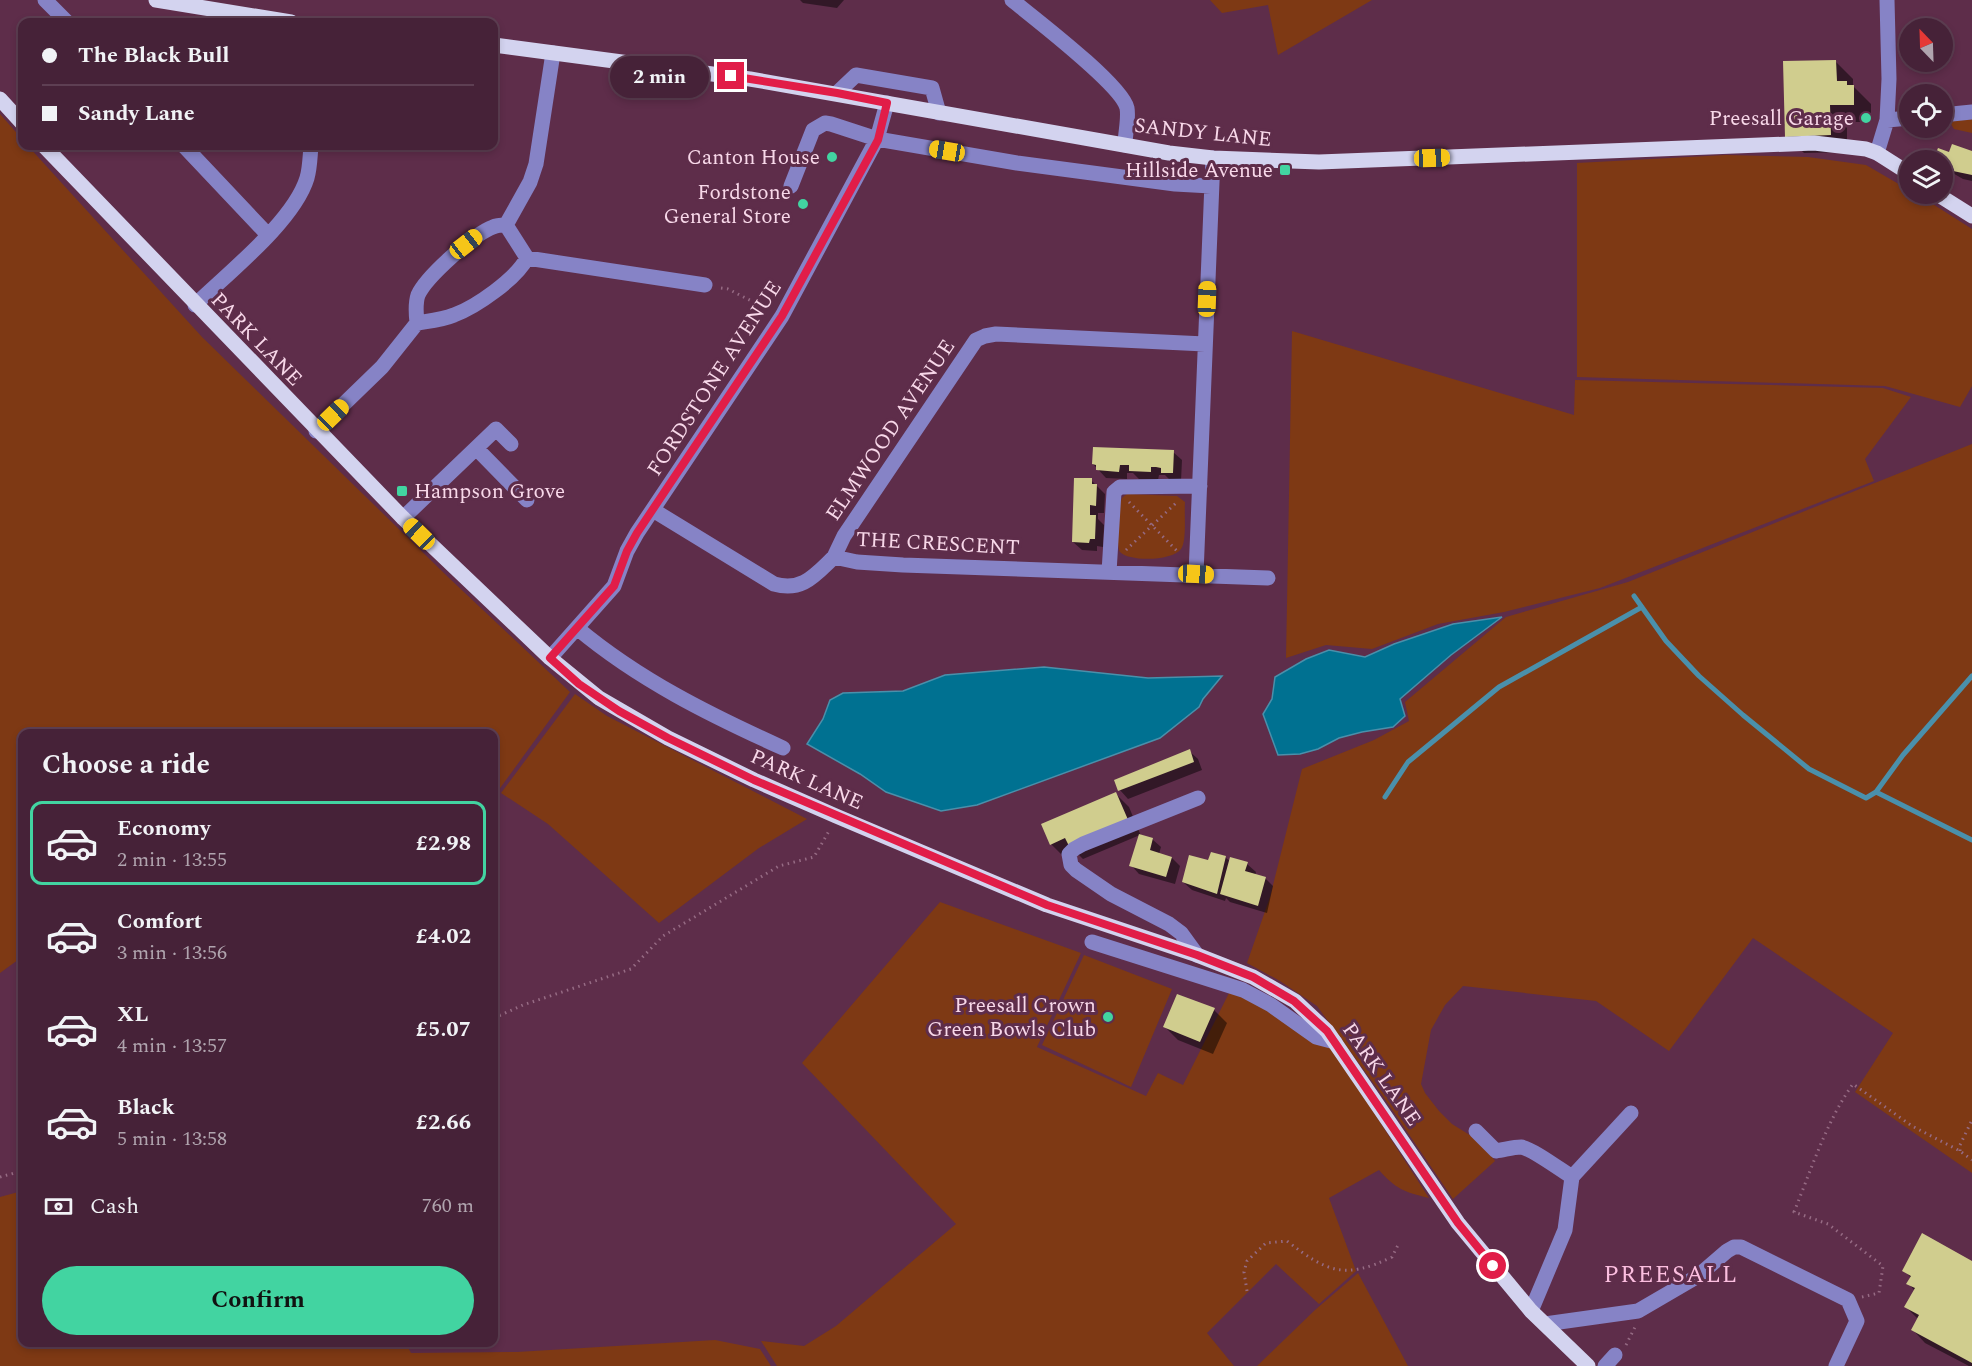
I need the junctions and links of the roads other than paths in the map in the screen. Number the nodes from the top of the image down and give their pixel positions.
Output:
1 (45, 0) edge
2 (156, 0) edge
3 (1012, 0) edge
4 (1887, 0) edge
5 (63, 18) edge
6 (266, 18) edge
7 (498, 46) edge
8 (553, 53) junction
9 (837, 93) junction
10 (0, 99) edge
11 (887, 103) junction
12 (1972, 112) edge
13 (939, 113) junction
14 (1953, 114) edge
15 (18, 119) edge
16 (1899, 119) edge
17 (1887, 120) junction
18 (878, 140) junction
19 (1125, 146) junction
20 (48, 150) edge
21 (188, 150) edge
22 (310, 150) edge
23 (1877, 153) junction
24 (1213, 158) junction
25 (1899, 167) edge
26 (791, 186) dead end
27 (1211, 186) junction
28 (1953, 204) edge
29 (1972, 216) edge
30 (506, 225) junction
31 (268, 235) junction
32 (527, 258) junction
33 (705, 285) road end
34 (195, 305) junction
35 (417, 323) junction
36 (1205, 344) junction
37 (316, 431) junction
38 (511, 444) dead end
39 (476, 448) junction
40 (1200, 486) junction
41 (527, 500) dead end
42 (653, 510) junction
43 (403, 518) junction
44 (834, 558) junction
45 (1109, 572) junction
46 (1196, 574) junction
47 (1268, 578) dead end
48 (578, 628) junction
49 (550, 658) junction
50 (783, 748) dead end
51 (1198, 798) dead end
52 (1092, 942) dead end
53 (1197, 955) junction
54 (1335, 1042) junction
55 (1631, 1113) dead end
56 (1476, 1131) dead end
57 (1572, 1176) junction
58 (1531, 1311) junction
59 (1545, 1324) junction
60 (1588, 1366) edge
61 (1836, 1366) edge

1 - 5 street
2 - 6 main road
3 - 19 street
4 - 17 street
7 - 8 main road, SANDY LANE
8 - 9 main road, SANDY LANE
8 - 30 street
9 - 11 main road, SANDY LANE
9 - 13 street
10 - 15 main road
11 - 13 main road, SANDY LANE
11 - 18 street, FORDSTONE AVENUE
12 - 14 street
13 - 19 main road, SANDY LANE
16 - 17 street
17 - 23 street
18 - 26 street
18 - 27 street
18 - 42 street, FORDSTONE AVENUE
19 - 24 main road, SANDY LANE
20 - 34 main road, PARK LANE
21 - 31 street
22 - 31 street
23 - 24 main road, SANDY LANE
23 - 25 main road, SANDY LANE
24 - 27 street
27 - 36 street
28 - 29 main road
30 - 32 street
30 - 35 street
31 - 34 street
32 - 33 street
32 - 35 street
34 - 37 main road, PARK LANE
35 - 37 street
36 - 40 street
36 - 44 street, ELMWOOD AVENUE
37 - 43 main road, PARK LANE
38 - 39 street
39 - 41 street
39 - 43 street
40 - 45 street
40 - 46 street
42 - 44 street, THE CRESCENT
42 - 48 street, FORDSTONE AVENUE
43 - 49 main road, PARK LANE
44 - 45 street, THE CRESCENT
45 - 46 street, THE CRESCENT
46 - 47 street, THE CRESCENT
48 - 49 street, FORDSTONE AVENUE
48 - 50 street, PARK LANE
49 - 53 main road, PARK LANE
51 - 53 street
52 - 54 street
53 - 54 main road, PARK LANE
54 - 58 main road, PARK LANE
55 - 57 street
56 - 57 street
57 - 58 street
58 - 59 main road, PARK LANE
59 - 60 main road, PARK LANE
59 - 61 street

